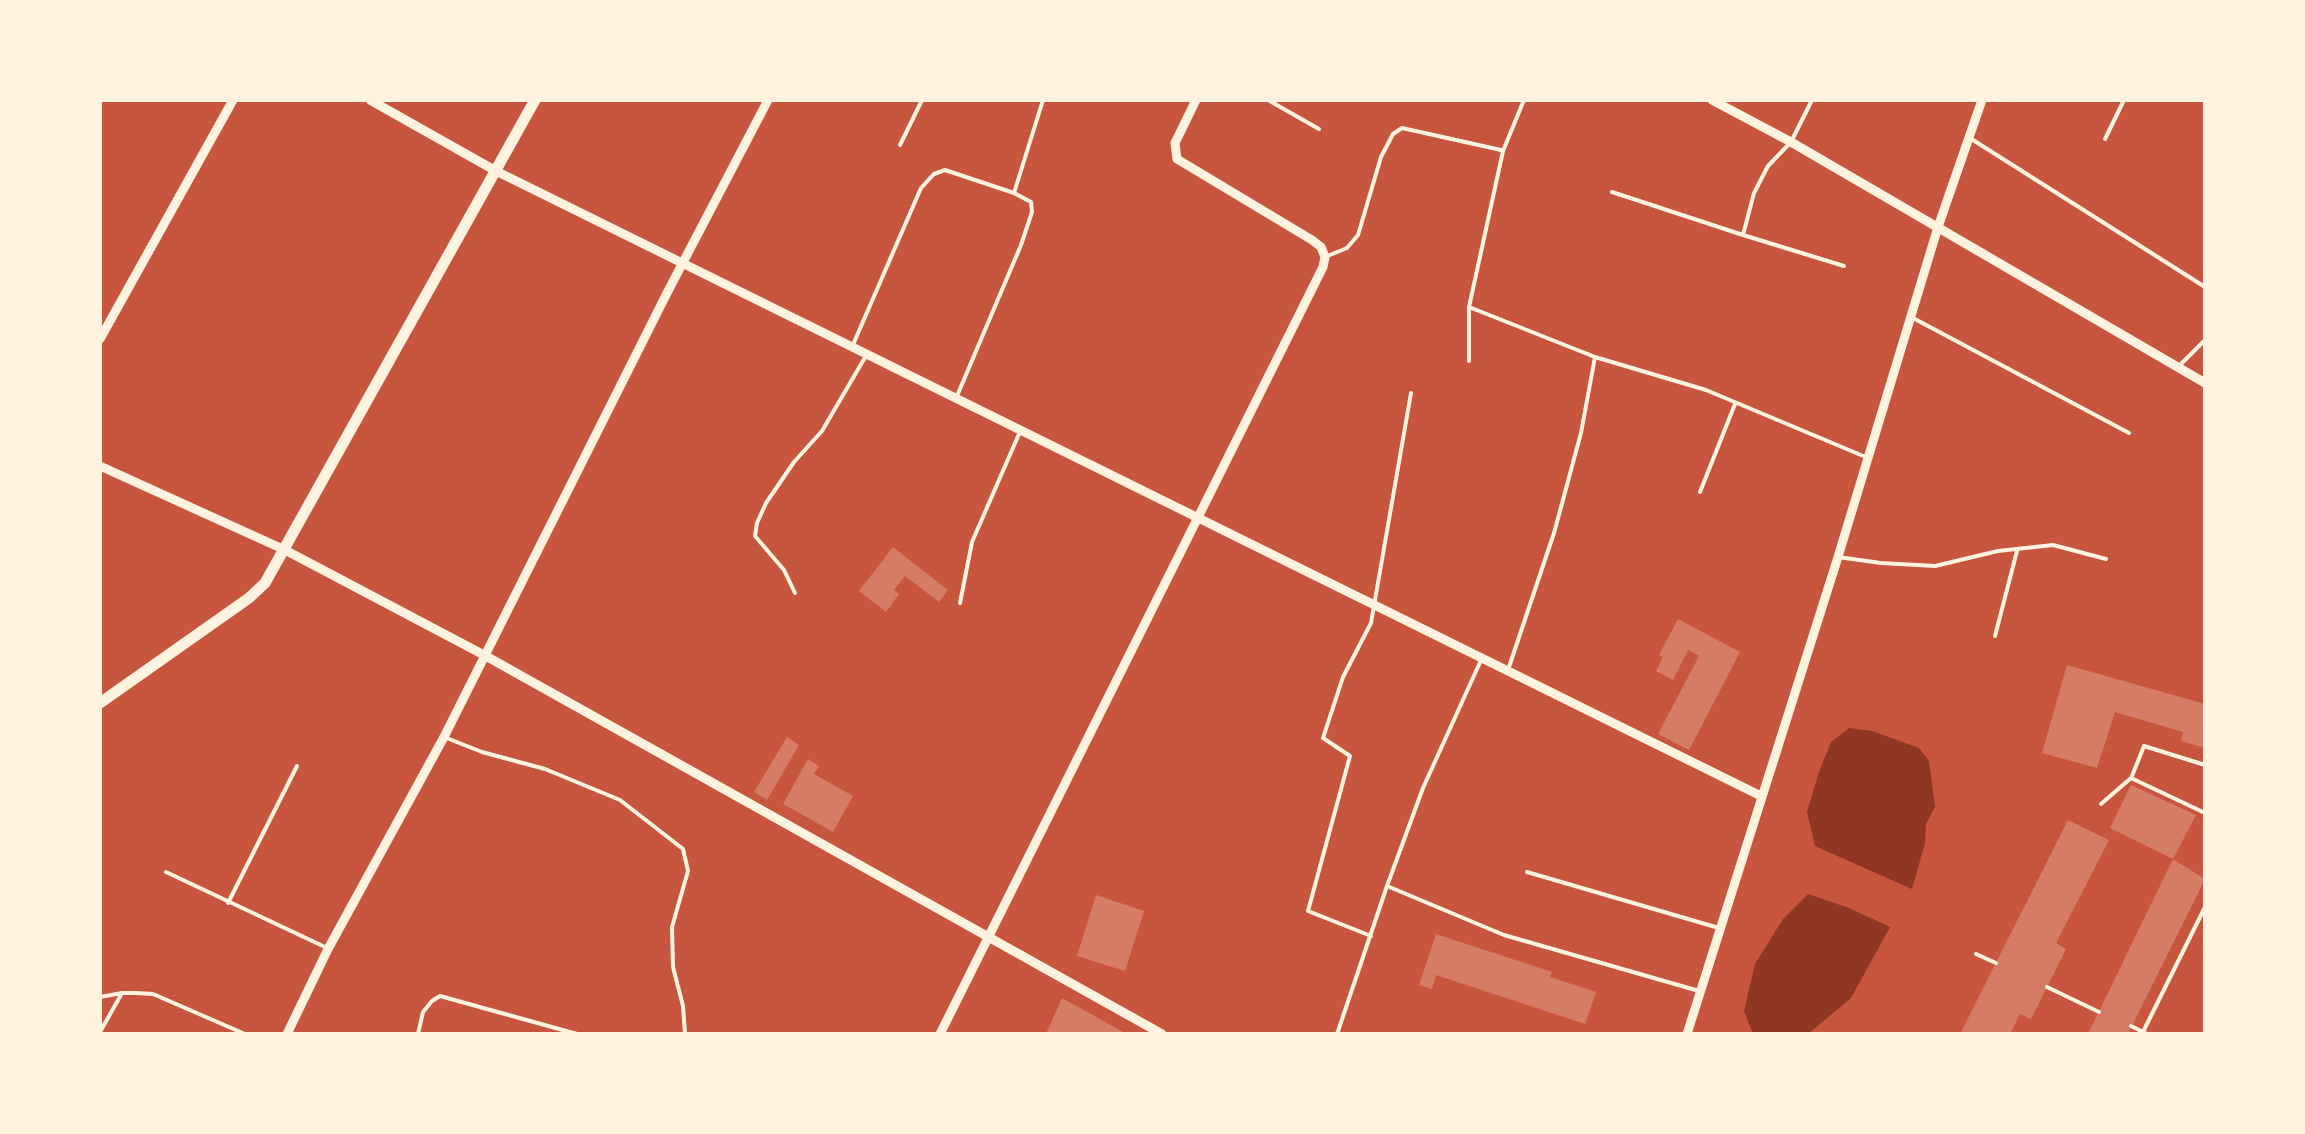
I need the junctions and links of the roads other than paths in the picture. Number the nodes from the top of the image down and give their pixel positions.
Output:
1 (233, 100) edge
2 (370, 100) edge
3 (535, 100) edge
4 (768, 100) edge
5 (922, 100) edge
6 (1043, 100) edge
7 (1268, 100) edge
8 (1524, 100) edge
9 (1712, 100) edge
10 (1812, 100) edge
11 (1982, 100) edge
12 (2124, 100) edge
13 (1194, 101) edge
14 (1319, 130) dead end
15 (1970, 138) junction
16 (2105, 139) dead end
17 (1791, 142) junction
18 (900, 145) dead end
19 (1504, 151) junction
20 (496, 171) junction
21 (1612, 192) dead end
22 (1014, 193) junction
23 (1938, 226) junction
24 (1743, 234) junction
25 (1325, 257) junction
26 (682, 264) junction
27 (1844, 266) dead end
28 (2205, 287) edge
29 (1469, 307) junction
30 (1912, 317) junction
31 (100, 339) edge
32 (2205, 340) edge
33 (852, 347) junction
34 (866, 354) junction
35 (1595, 357) junction
36 (1469, 361) dead end
37 (2180, 366) junction
38 (2205, 382) edge
39 (1411, 393) dead end
40 (956, 398) junction
41 (1735, 404) junction
42 (1021, 429) junction
43 (2129, 433) dead end
44 (1868, 458) junction
45 (100, 466) edge
46 (1700, 492) dead end
47 (1196, 518) junction
48 (286, 550) junction
49 (2017, 551) junction
50 (1838, 557) junction
51 (2106, 559) dead end
52 (795, 592) dead end
53 (960, 604) dead end
54 (1373, 605) junction
55 (1995, 636) dead end
56 (484, 655) junction
57 (1482, 658) junction
58 (1508, 670) junction
59 (100, 704) edge
60 (444, 738) junction
61 (297, 766) dead end
62 (1761, 796) junction
63 (166, 872) dead end
64 (1527, 872) dead end
65 (1387, 886) junction
66 (228, 903) junction
67 (1720, 928) junction
68 (1371, 936) junction
69 (988, 937) junction
70 (328, 949) junction
71 (1700, 991) junction
72 (122, 994) junction
73 (100, 997) edge
74 (100, 1032) edge
75 (244, 1034) edge
76 (287, 1034) edge
77 (418, 1034) edge
78 (577, 1034) edge
79 (685, 1034) edge
80 (940, 1034) edge
81 (1162, 1034) edge
82 (1338, 1034) edge
83 (1687, 1034) edge

1 - 31 street
2 - 20 street
3 - 20 main road
4 - 26 street
5 - 18 lane
6 - 22 lane
7 - 14 lane
8 - 19 lane
9 - 17 street
10 - 17 lane
11 - 15 street
12 - 16 lane
13 - 25 street
15 - 23 street
15 - 28 lane
17 - 23 street
17 - 24 lane
19 - 25 lane
19 - 29 lane
20 - 26 street
20 - 48 main road
21 - 24 lane
22 - 33 lane
22 - 40 lane
23 - 30 street
23 - 37 street
24 - 27 lane
25 - 47 street
26 - 33 street
26 - 56 street
29 - 35 lane
29 - 36 lane
30 - 43 lane
30 - 44 street
32 - 37 lane
33 - 34 street
34 - 40 street
34 - 52 lane
35 - 41 lane
35 - 58 lane
37 - 38 street
39 - 54 lane
40 - 42 street
41 - 44 lane
41 - 46 lane
42 - 47 street
42 - 53 lane
44 - 50 street
45 - 48 street
47 - 54 street
47 - 69 street
48 - 56 street
48 - 59 main road
49 - 50 lane
49 - 51 lane
49 - 55 lane
50 - 62 street
54 - 57 street
54 - 68 lane
56 - 60 street
56 - 69 street
57 - 58 street
57 - 65 lane
58 - 62 street
60 - 70 street
60 - 79 lane
61 - 66 lane
62 - 67 street
63 - 66 lane
64 - 67 lane
65 - 68 lane
65 - 71 lane
66 - 70 lane
67 - 71 street
68 - 82 lane
69 - 80 street
69 - 81 street
70 - 76 street
71 - 83 street
72 - 73 lane
72 - 74 lane
72 - 75 lane
77 - 78 lane

